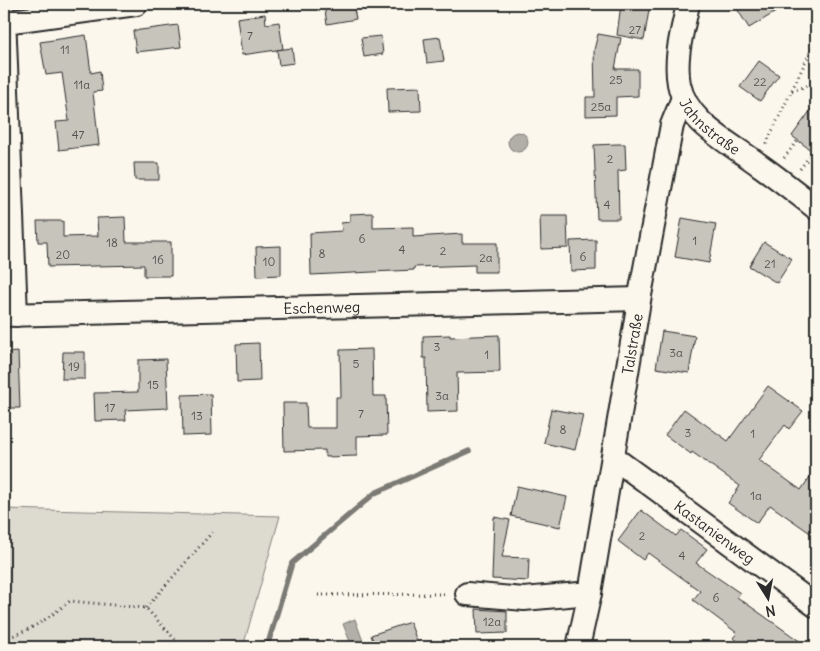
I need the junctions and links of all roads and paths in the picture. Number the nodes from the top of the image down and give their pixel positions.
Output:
1 (136, 4) edge
2 (688, 4) edge
3 (4, 18) edge
4 (816, 40) edge
5 (816, 83) edge
6 (792, 92) junction
7 (683, 98) junction
8 (798, 140) dead end
9 (813, 152) dead end
10 (782, 161) dead end
11 (757, 163) junction
12 (798, 172) dead end
13 (816, 208) edge
14 (639, 299) junction
15 (10, 315) edge
16 (614, 458) junction
17 (214, 530) dead end
18 (590, 593) junction
19 (467, 594) joint
20 (318, 595) dead end
21 (816, 606) edge
22 (146, 608) junction
23 (4, 639) edge
24 (182, 647) edge
25 (578, 647) edge

1 - 3 street
2 - 7 street, Jahnstraße
3 - 15 street
4 - 6 path
5 - 6 path
6 - 11 path
7 - 11 street, Jahnstraße
7 - 14 street, Talstraße
8 - 10 path
9 - 12 path
11 - 13 street, Jahnstraße
14 - 15 street, Eschenweg
14 - 16 street, Talstraße
16 - 18 street, Talstraße
16 - 21 street, Kastanienweg
17 - 22 path
18 - 19 street
18 - 25 street, Talstraße
19 - 20 path
22 - 23 path
22 - 24 path

